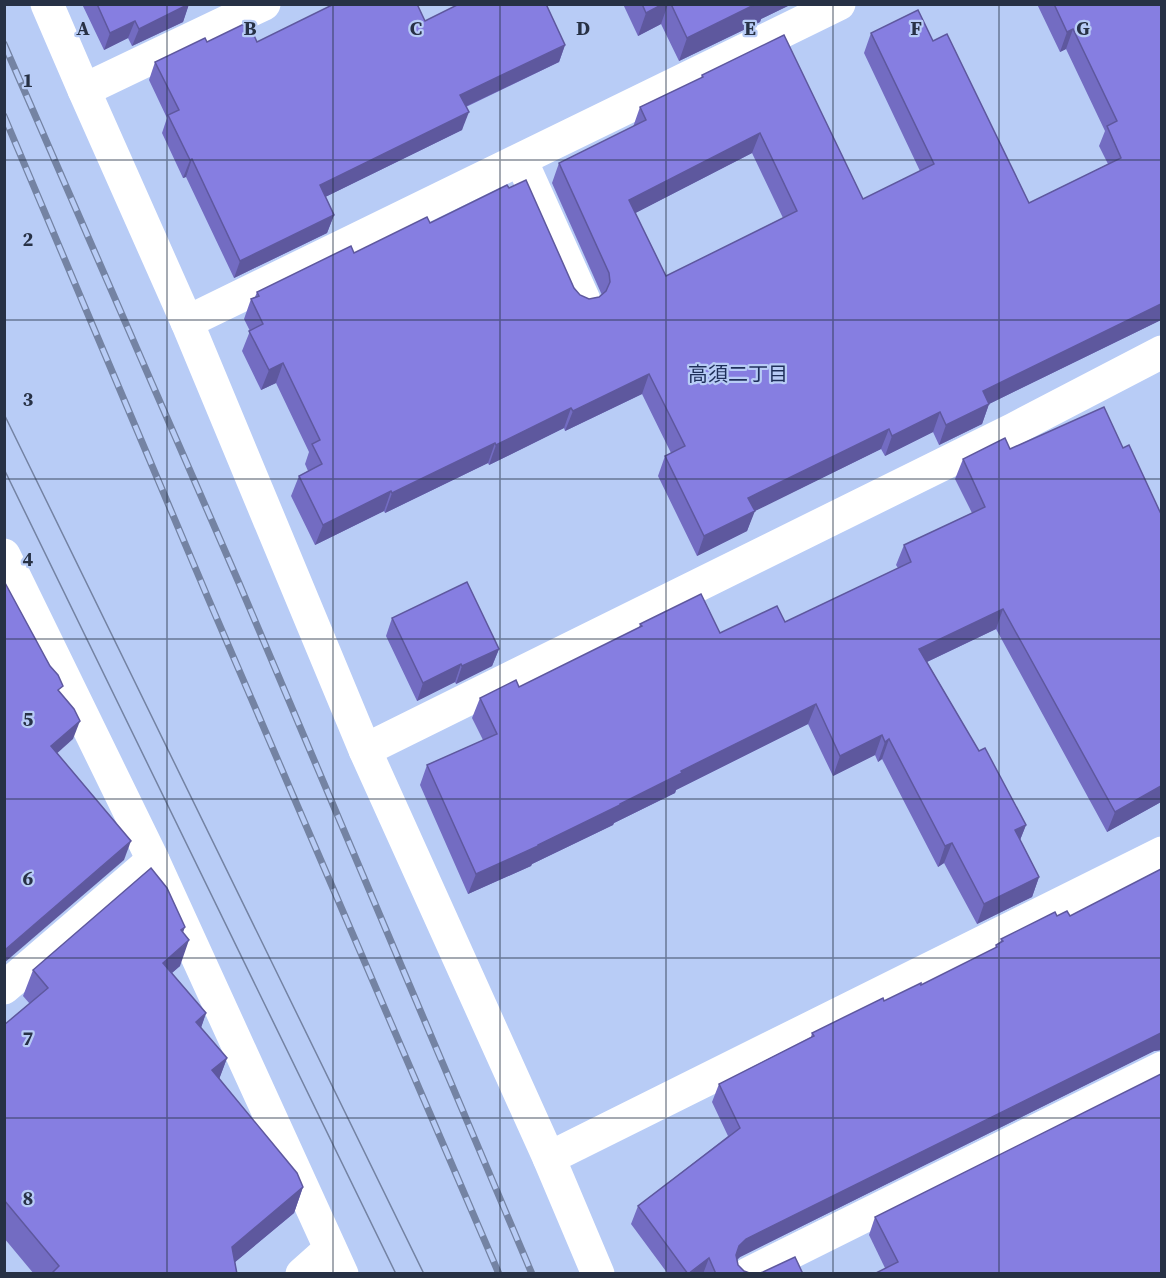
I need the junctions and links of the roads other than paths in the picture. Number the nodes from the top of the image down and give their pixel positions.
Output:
1 (47, 4) edge
2 (264, 4) edge
3 (839, 4) edge
4 (84, 90) junction
5 (521, 160) junction
6 (584, 300) edge
7 (187, 322) junction
8 (1161, 352) edge
9 (4, 555) edge
10 (365, 750) junction
11 (1161, 853) edge
12 (153, 860) junction
13 (4, 988) edge
14 (1161, 1068) edge
15 (549, 1158) junction
16 (336, 1261) edge
17 (302, 1274) edge
18 (598, 1274) edge
19 (748, 1274) edge

1 - 4 street
2 - 4 street
3 - 5 street
4 - 7 street
5 - 6 street
5 - 7 street
7 - 10 street
8 - 10 street
9 - 12 street
10 - 15 street
11 - 15 street
12 - 13 street
12 - 16 street
14 - 19 street
15 - 18 street
16 - 17 street

